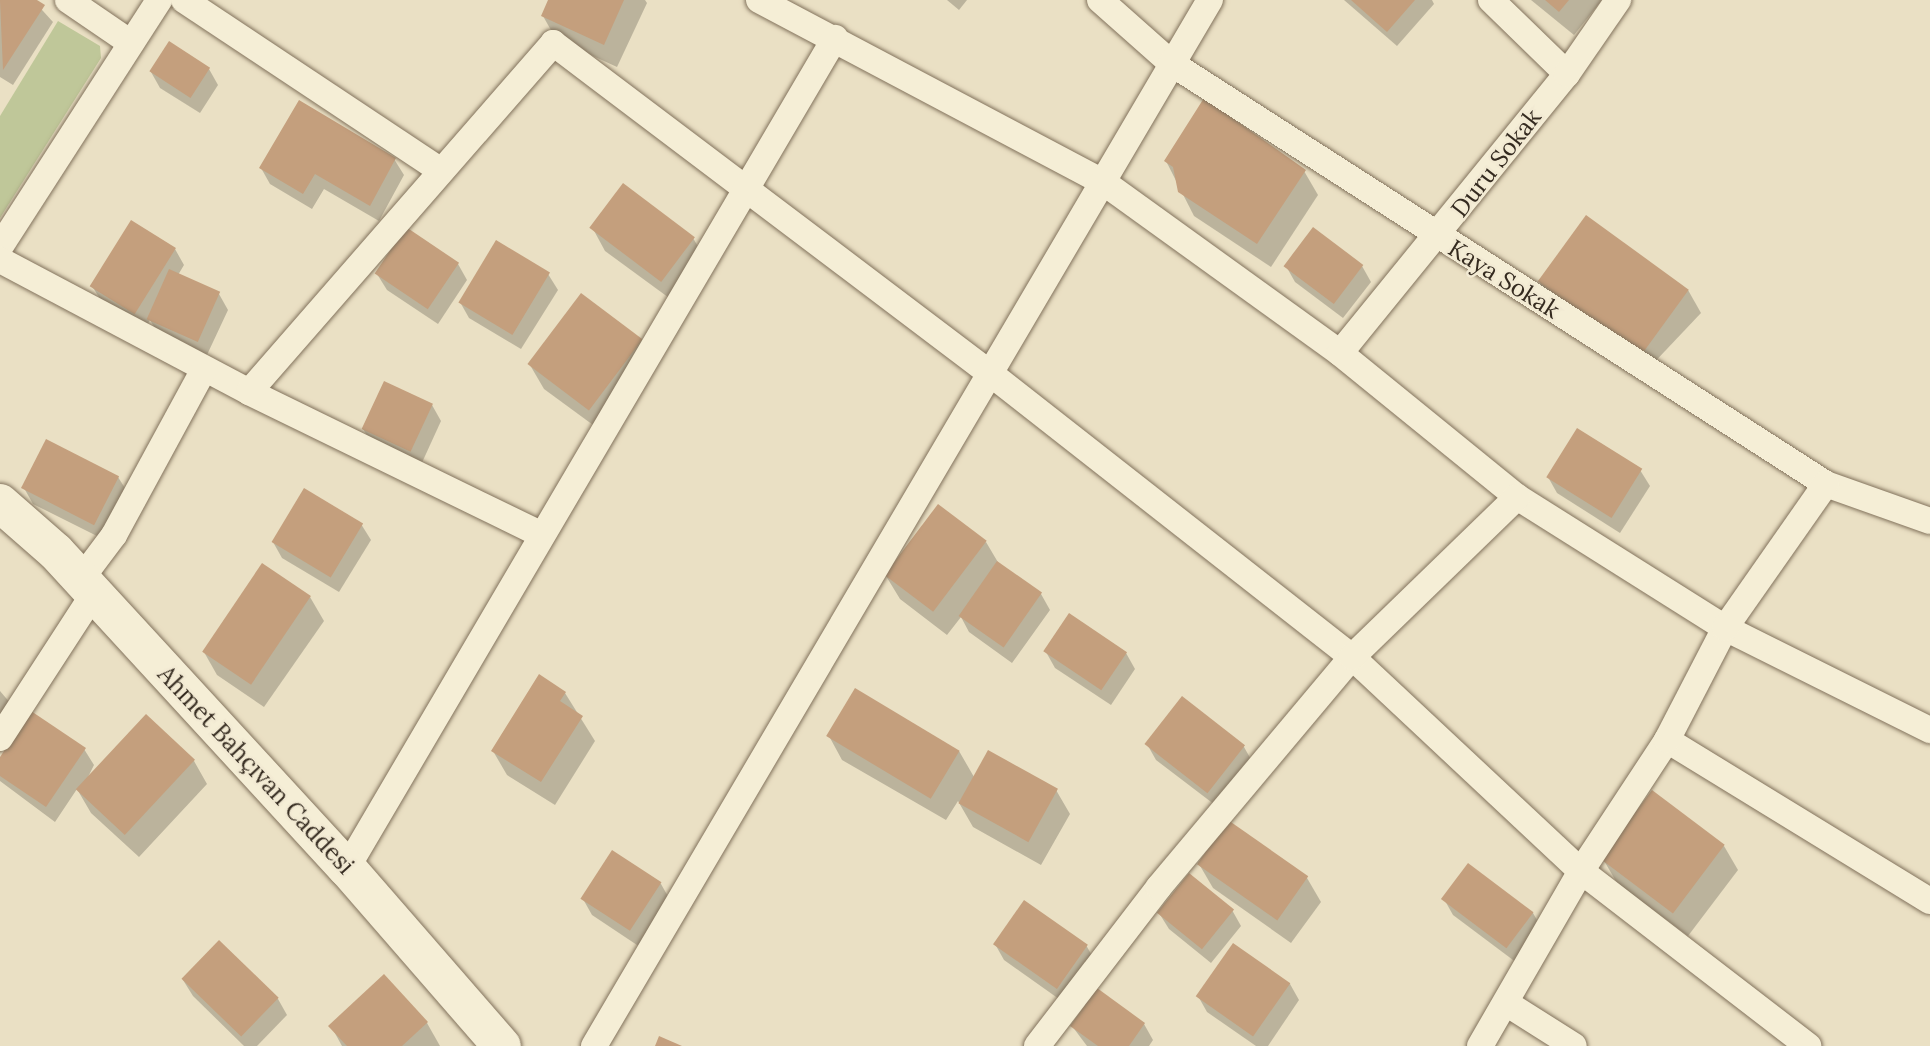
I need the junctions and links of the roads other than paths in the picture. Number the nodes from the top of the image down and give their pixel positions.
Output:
1 (68, 0) edge
2 (159, 0) edge
3 (184, 0) edge
4 (759, 0) edge
5 (1100, 0) edge
6 (1210, 0) edge
7 (1491, 0) edge
8 (1618, 0) edge
9 (835, 38) junction
10 (131, 43) junction
11 (1171, 63) junction
12 (1567, 74) junction
13 (439, 169) junction
14 (1103, 182) junction
15 (747, 193) junction
16 (1438, 237) junction
17 (0, 247) edge
18 (0, 260) edge
19 (1340, 353) junction
20 (204, 369) junction
21 (991, 374) junction
22 (249, 392) junction
23 (1826, 484) junction
24 (1517, 497) junction
25 (0, 503) edge
26 (1930, 521) edge
27 (540, 534) junction
28 (87, 586) junction
29 (1725, 628) junction
30 (1352, 657) junction
31 (1930, 730) edge
32 (0, 738) edge
33 (1667, 740) junction
34 (347, 867) junction
35 (1581, 871) junction
36 (1930, 901) edge
37 (1506, 1003) junction
38 (502, 1046) edge
39 (594, 1046) edge
40 (1037, 1046) edge
41 (1480, 1046) edge
42 (1574, 1046) edge
43 (1808, 1046) edge

1 - 10 street
2 - 10 street
3 - 13 street
4 - 9 street
5 - 11 street, Kaya Sokak
6 - 11 street
7 - 12 street
8 - 12 street, Duru Sokak
9 - 14 street
9 - 15 street
10 - 17 street
11 - 14 street
11 - 16 street, Kaya Sokak
12 - 16 street, Duru Sokak
13 - 15 street
13 - 22 street
14 - 19 street
14 - 21 street
15 - 21 street
15 - 27 street
16 - 19 street, Duru Sokak
16 - 23 street, Kaya Sokak
18 - 20 street
19 - 24 street
20 - 22 street
20 - 28 street
21 - 30 street
21 - 39 street
22 - 27 street
23 - 26 street, Kaya Sokak
23 - 29 street
24 - 29 street
24 - 30 street
25 - 28 main road, Ahmet Bahçıvan Caddesi
27 - 34 street
28 - 32 street
28 - 34 main road, Ahmet Bahçıvan Caddesi
29 - 31 street
29 - 33 street
30 - 35 street
30 - 40 street
33 - 35 street
33 - 36 street
34 - 38 main road, Ahmet Bahçıvan Caddesi
35 - 37 street
35 - 43 street
37 - 41 street
37 - 42 street

